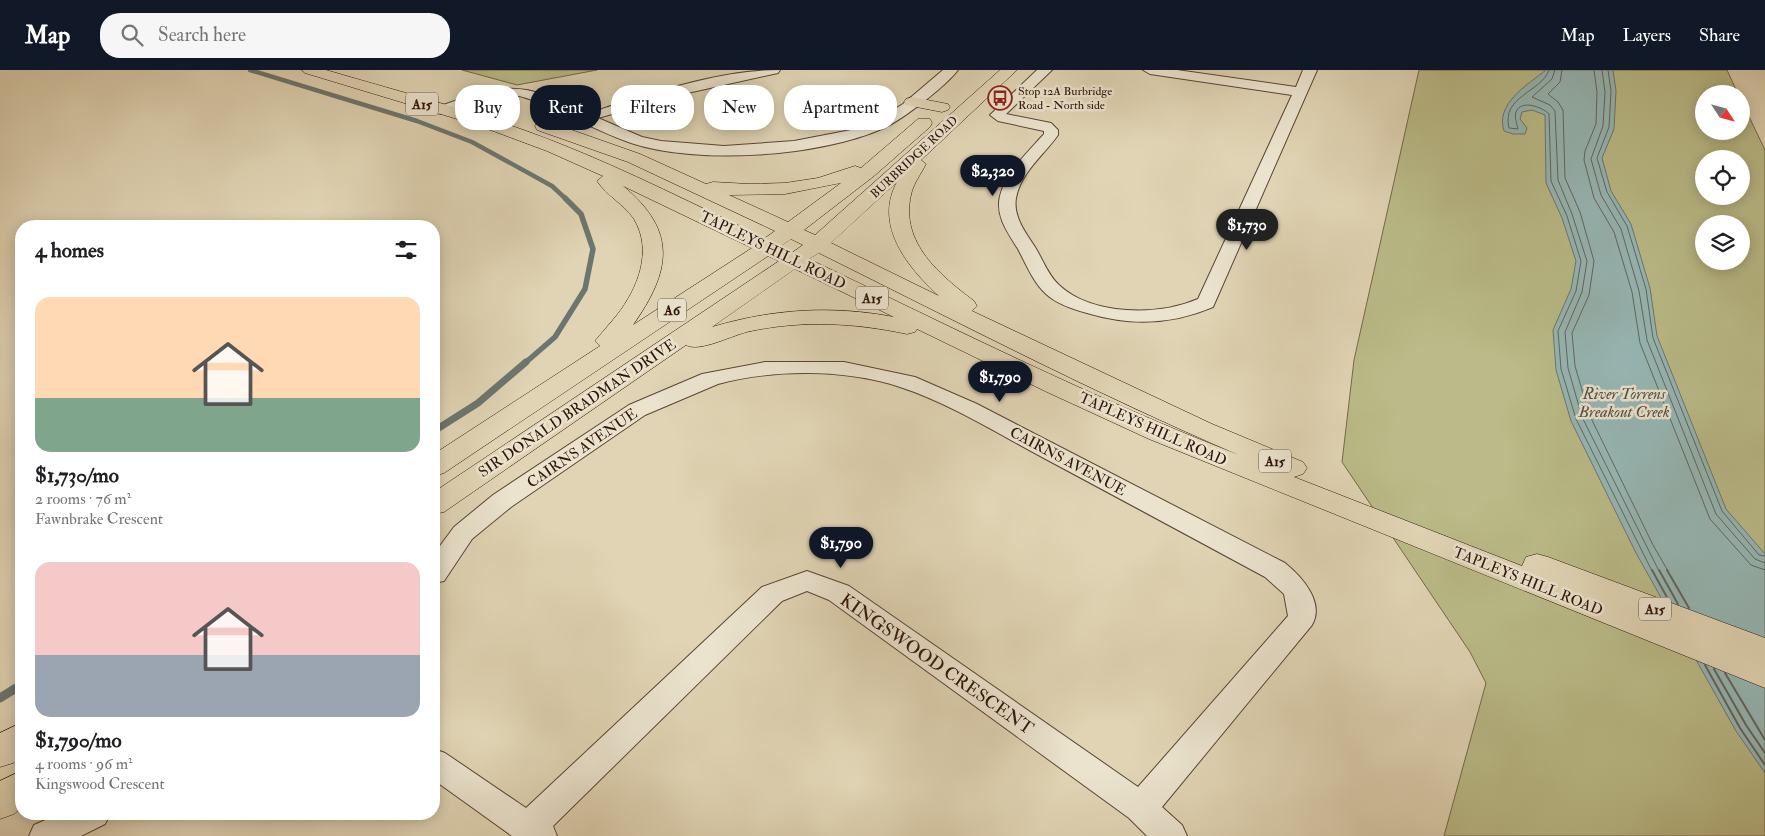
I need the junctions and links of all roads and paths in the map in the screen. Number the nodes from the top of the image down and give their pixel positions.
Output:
1 (310, 70) edge
2 (354, 70) edge
3 (773, 70) edge
4 (951, 70) edge
5 (1009, 70) edge
6 (1045, 70) edge
7 (1150, 70) edge
8 (1310, 70) edge
9 (1300, 92) junction
10 (955, 95) dead end
11 (455, 99) edge
12 (912, 102) junction
13 (455, 106) edge
14 (942, 107) junction
15 (442, 110) junction
16 (601, 112) edge
17 (520, 119) edge
18 (601, 124) edge
19 (918, 153) junction
20 (575, 157) junction
21 (876, 164) junction
22 (694, 186) junction
23 (790, 231) junction
24 (818, 244) junction
25 (767, 248) junction
26 (794, 261) junction
27 (950, 336) junction
28 (1012, 340) junction
29 (654, 357) junction
30 (576, 372) junction
31 (440, 463) edge
32 (440, 501) edge
33 (440, 566) edge
34 (1765, 651) edge
35 (1765, 675) edge
36 (15, 742) edge
37 (0, 752) edge
38 (440, 767) edge
39 (15, 791) edge
40 (0, 802) edge
41 (1141, 808) junction
42 (80, 820) edge
43 (534, 832) edge
44 (46, 836) edge
45 (1170, 836) edge

1 - 15 main road, TAPLEYS HILL ROAD / A15
2 - 11 main road, TAPLEYS HILL ROAD / A15
3 - 16 street
4 - 12 street
5 - 19 main road, BURBRIDGE ROAD / A6
6 - 9 street
7 - 9 street
8 - 9 street
10 - 14 main road, BURBRIDGE ROAD / A6
12 - 14 main road
12 - 18 street, TAPLEYS HILL ROAD
13 - 15 street, TAPLEYS HILL ROAD
14 - 21 main road, BURBRIDGE ROAD / A6
15 - 20 main road, TAPLEYS HILL ROAD / A15
17 - 22 main road, TAPLEYS HILL ROAD / A15
19 - 24 main road, BURBRIDGE ROAD / A6
19 - 28 main road
20 - 25 main road, TAPLEYS HILL ROAD / A15
20 - 30 main road
21 - 22 main road
21 - 23 main road, BURBRIDGE ROAD / A6
22 - 23 main road, TAPLEYS HILL ROAD / A15
23 - 24 main road, TAPLEYS HILL ROAD / A15
23 - 25 main road, A6
24 - 26 main road, A6
24 - 28 main road, TAPLEYS HILL ROAD / A15
25 - 26 main road, TAPLEYS HILL ROAD / A15
25 - 30 main road, SIR DONALD BRADMAN DRIVE / A6
26 - 27 main road, TAPLEYS HILL ROAD / A15
26 - 29 main road, SIR DONALD BRADMAN DRIVE / A6
27 - 29 main road
27 - 35 main road, TAPLEYS HILL ROAD / A15
28 - 34 main road, TAPLEYS HILL ROAD / A15
29 - 32 main road, SIR DONALD BRADMAN DRIVE / A6
30 - 31 main road, SIR DONALD BRADMAN DRIVE / A6
33 - 41 street, CAIRNS AVENUE
36 - 37 main road
38 - 43 street
39 - 40 main road
41 - 43 street, KINGSWOOD CRESCENT
41 - 45 street, KINGSWOOD CRESCENT
42 - 44 street

